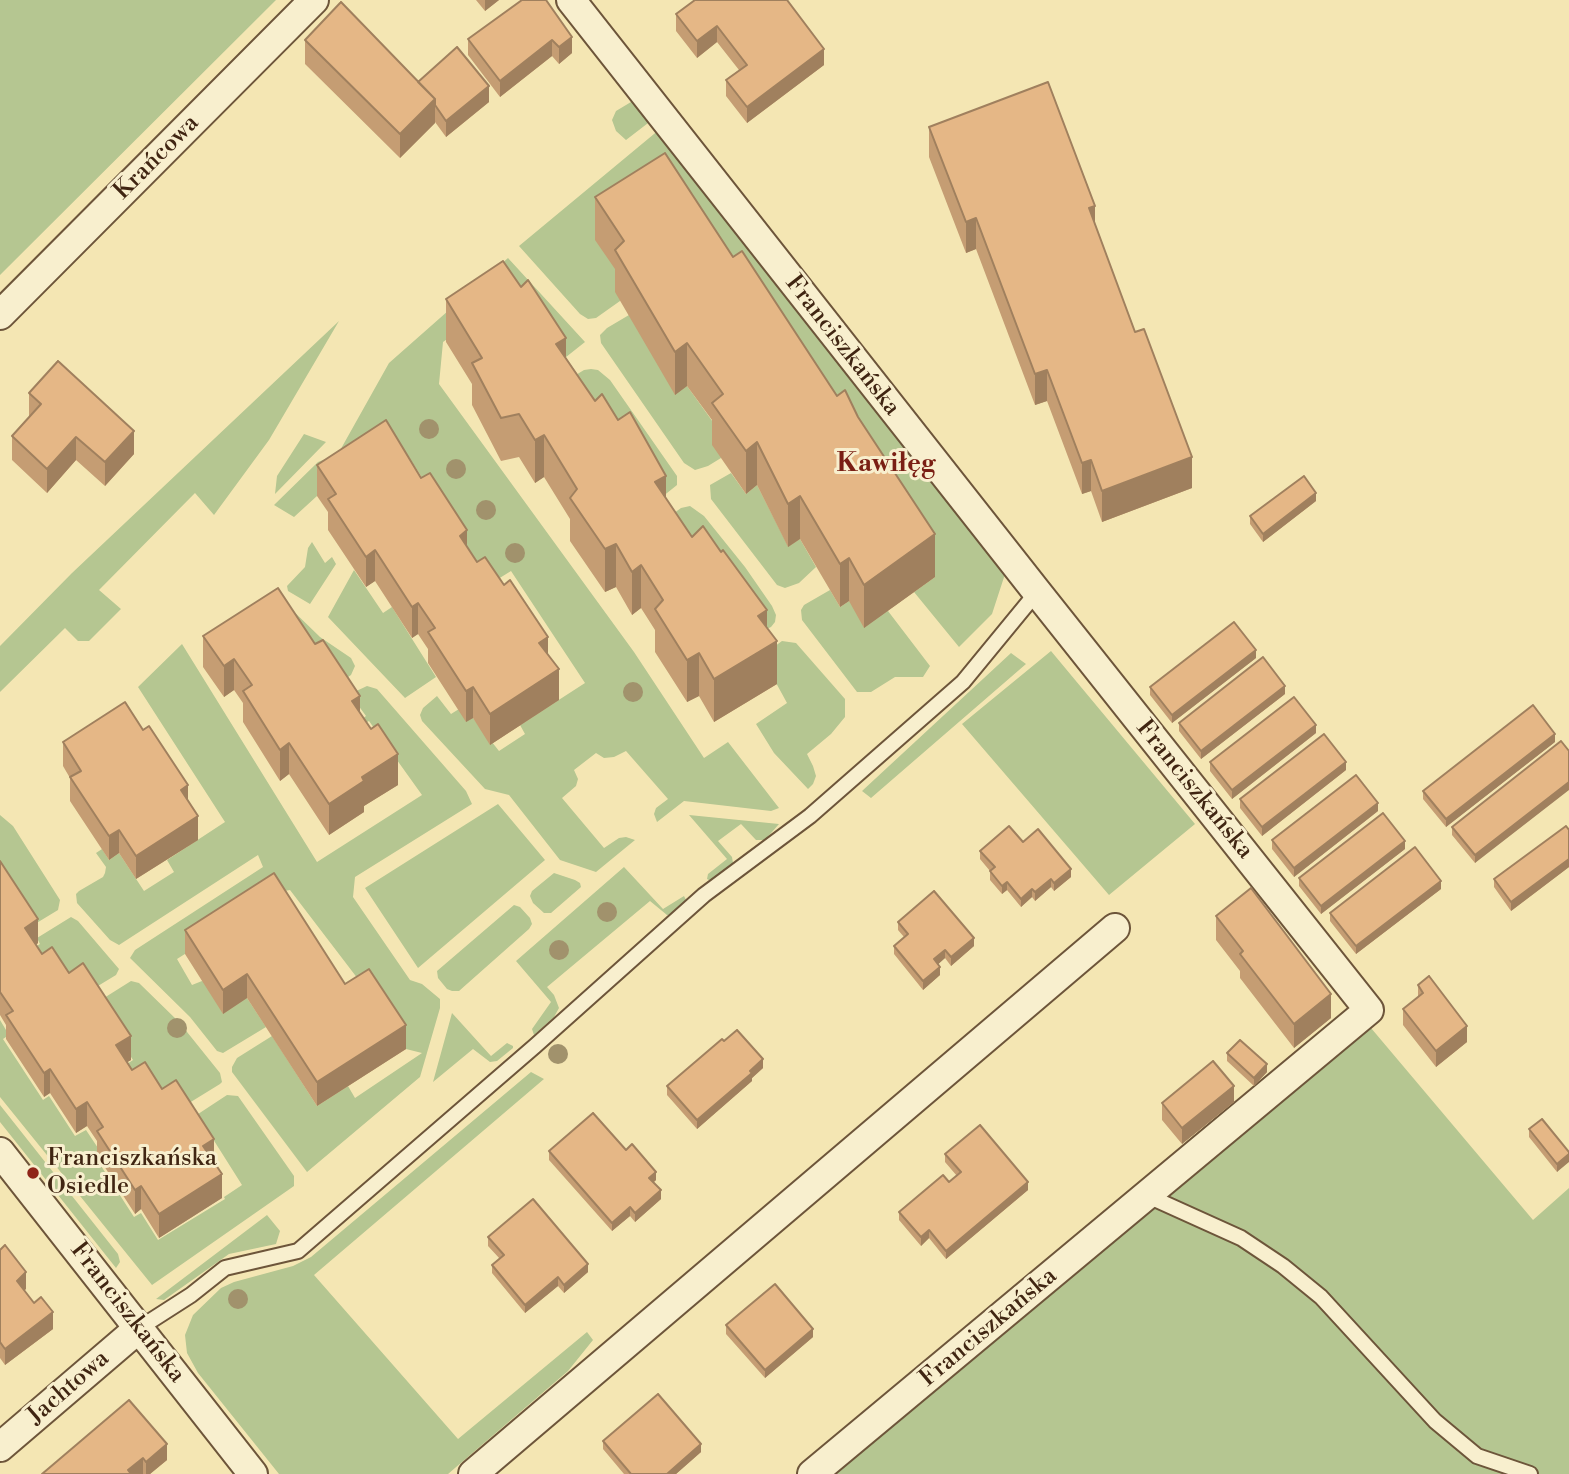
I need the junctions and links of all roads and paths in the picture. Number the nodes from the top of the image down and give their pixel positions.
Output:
1 (314, 0) edge
2 (571, 0) edge
3 (0, 315) edge
4 (1037, 592) junction
5 (1115, 928) dead end
6 (0, 1152) edge
7 (1148, 1196) junction
8 (138, 1329) junction
9 (0, 1447) edge
10 (253, 1474) edge
11 (473, 1474) edge
12 (812, 1474) edge
13 (1530, 1474) edge

1 - 3 street, Krańcowa
2 - 4 street, Franciszkańska
4 - 7 street, Franciszkańska
4 - 8 lane
5 - 11 street
6 - 8 street, Franciszkańska
7 - 12 street, Franciszkańska
7 - 13 lane
8 - 9 street, Jachtowa
8 - 10 street, Franciszkańska

